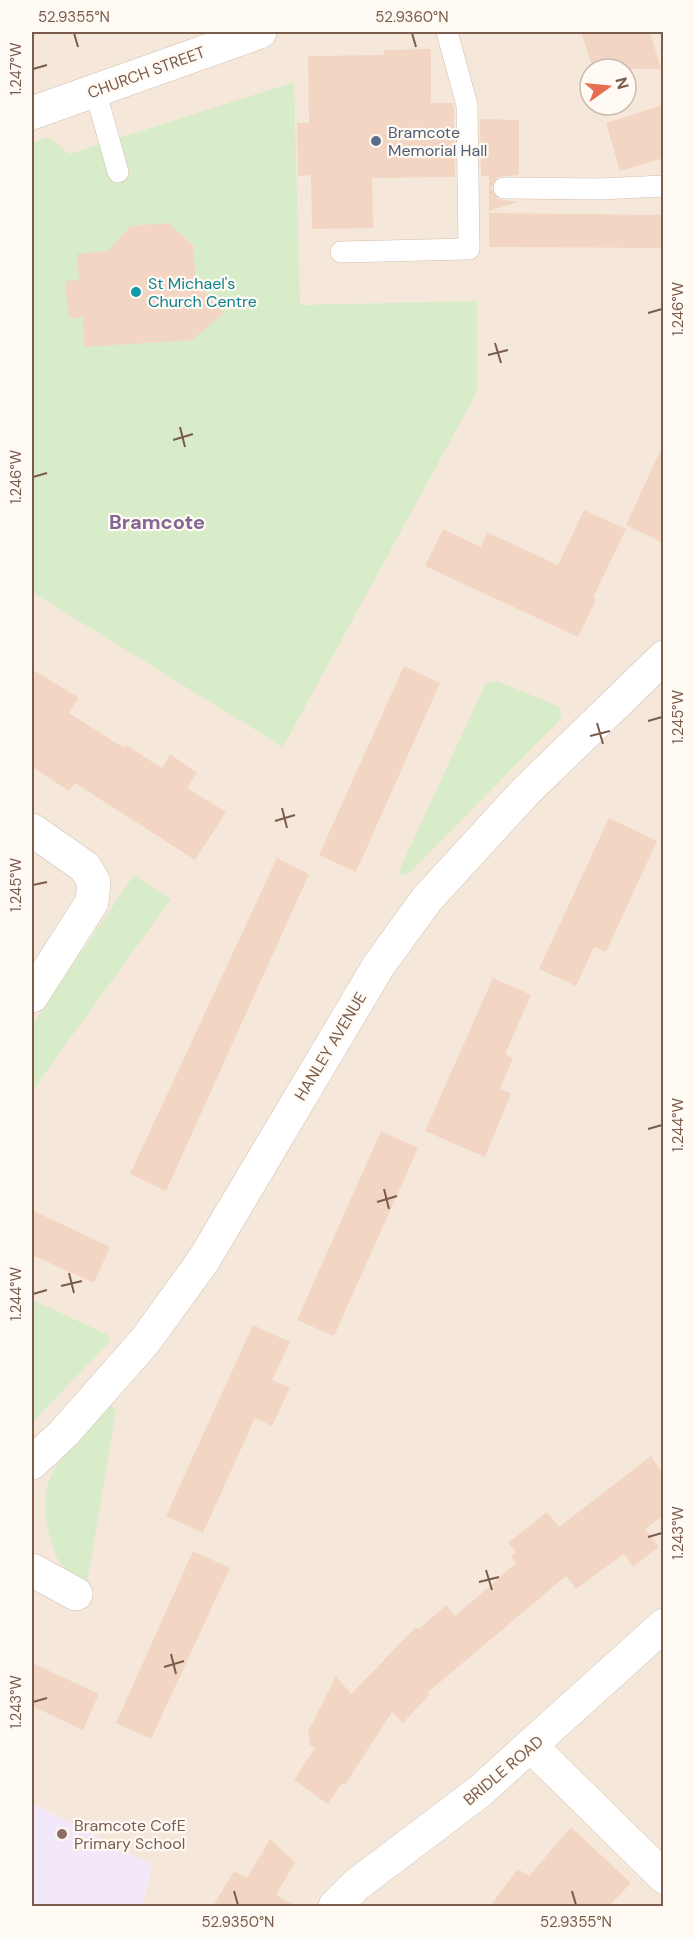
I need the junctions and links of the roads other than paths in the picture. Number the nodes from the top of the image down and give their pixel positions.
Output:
1 (257, 32) edge
2 (447, 32) edge
3 (95, 90) junction
4 (32, 113) edge
5 (118, 172) dead end
6 (663, 186) edge
7 (504, 188) dead end
8 (341, 252) dead end
9 (663, 657) edge
10 (32, 830) edge
11 (32, 996) edge
12 (32, 1463) edge
13 (32, 1570) edge
14 (76, 1594) dead end
15 (663, 1624) edge
16 (531, 1747) junction
17 (663, 1877) edge
18 (335, 1906) edge

1 - 3 street, CHURCH STREET
2 - 8 lane
3 - 4 street, CHURCH STREET
3 - 5 lane
6 - 7 lane
9 - 12 street, HANLEY AVENUE
10 - 11 street
13 - 14 street
15 - 16 street, BRIDLE ROAD
16 - 17 street
16 - 18 street, BRIDLE ROAD

